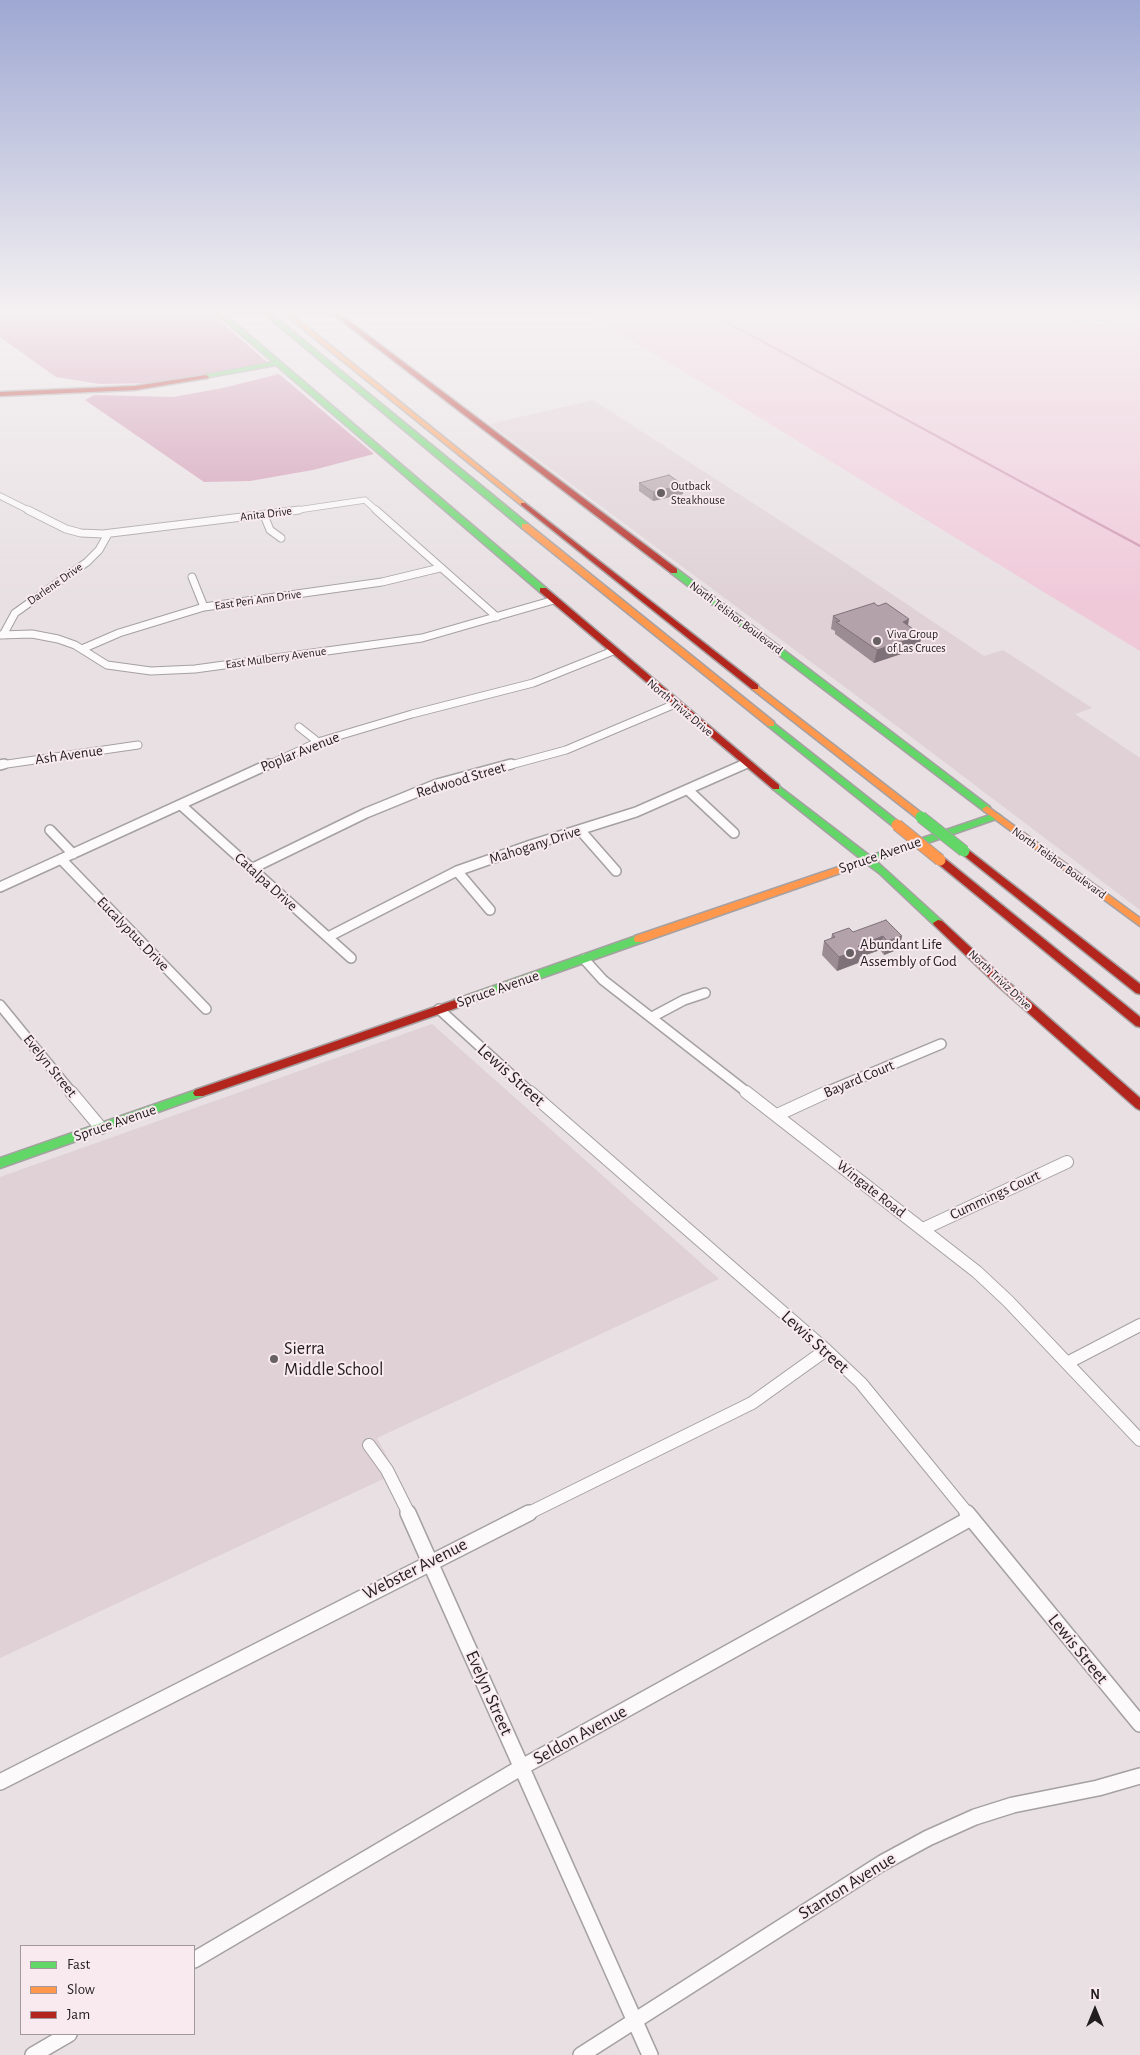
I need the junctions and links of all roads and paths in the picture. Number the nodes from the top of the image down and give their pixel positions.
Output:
1 (328, 408) edge
2 (382, 408) edge
3 (404, 408) edge
4 (459, 408) edge
5 (0, 496) edge
6 (264, 515) junction
7 (108, 534) junction
8 (281, 538) dead end
9 (440, 568) junction
10 (192, 577) dead end
11 (554, 600) junction
12 (204, 607) junction
13 (497, 617) junction
14 (1, 635) edge
15 (82, 649) junction
16 (613, 651) junction
17 (675, 704) junction
18 (300, 727) dead end
19 (318, 742) junction
20 (138, 745) dead end
21 (746, 764) junction
22 (0, 765) edge
23 (688, 790) junction
24 (181, 805) junction
25 (996, 816) junction
26 (50, 830) dead end
27 (580, 830) junction
28 (734, 833) dead end
29 (73, 854) junction
30 (61, 859) junction
31 (867, 859) junction
32 (252, 869) junction
33 (457, 871) junction
34 (616, 871) dead end
35 (0, 887) edge
36 (490, 910) dead end
37 (1138, 919) edge
38 (328, 937) junction
39 (351, 958) dead end
40 (584, 959) junction
41 (1140, 990) edge
42 (706, 993) dead end
43 (0, 1005) edge
44 (206, 1009) dead end
45 (439, 1009) junction
46 (652, 1017) junction
47 (1140, 1023) edge
48 (941, 1044) dead end
49 (1140, 1105) edge
50 (777, 1115) junction
51 (101, 1128) junction
52 (1067, 1162) dead end
53 (0, 1163) edge
54 (923, 1229) junction
55 (1140, 1325) edge
56 (826, 1350) junction
57 (1067, 1363) junction
58 (1140, 1440) edge
59 (370, 1445) dead end
60 (971, 1518) junction
61 (430, 1562) junction
62 (1140, 1724) edge
63 (522, 1767) junction
64 (1140, 1776) edge
65 (0, 1782) edge
66 (195, 1959) edge
67 (634, 2021) junction
68 (67, 2035) edge
69 (33, 2055) edge
70 (580, 2055) edge
71 (650, 2055) edge

1 - 11 main road, North Triviz Drive
2 - 47 main road, bridge
3 - 41 main road, bridge
4 - 25 main road, North Telshor Boulevard
5 - 7 street, Anita Drive
6 - 7 street, Anita Drive
6 - 8 street
6 - 9 street, Anita Drive
7 - 14 street, Darlene Drive
9 - 12 street, East Peri Ann Drive
9 - 13 street, Anita Drive
10 - 12 street
11 - 13 street, East Mulberry Avenue
11 - 16 main road, North Triviz Drive
12 - 15 street, East Peri Ann Drive
13 - 15 street, East Mulberry Avenue
14 - 15 street, East Mulberry Avenue
16 - 17 main road, North Triviz Drive
16 - 19 street, Poplar Avenue
17 - 21 main road, North Triviz Drive
17 - 32 street, Redwood Street
18 - 19 street
19 - 24 street, Poplar Avenue
20 - 22 street, Ash Avenue
21 - 23 street, Mahogany Drive
21 - 31 main road, North Triviz Drive
23 - 27 street, Mahogany Drive
23 - 28 street
24 - 29 street, Poplar Avenue
24 - 32 street, Catalpa Drive
25 - 31 main road, Spruce Avenue
25 - 37 main road, North Telshor Boulevard
26 - 29 street
27 - 33 street, Mahogany Drive
27 - 34 street
29 - 30 street, Poplar Avenue
30 - 35 street, Poplar Avenue
30 - 44 street, Eucalyptus Drive
31 - 40 main road, Spruce Avenue
31 - 49 main road, North Triviz Drive
32 - 38 street, Catalpa Drive
33 - 36 street
33 - 38 street, Mahogany Drive
38 - 39 street, Catalpa Drive
40 - 45 main road, Spruce Avenue
40 - 46 street, Wingate Road
42 - 46 street
43 - 51 street, Evelyn Street
45 - 51 main road, Spruce Avenue
45 - 56 street, Lewis Street
46 - 50 street, Wingate Road
48 - 50 street, Bayard Court
50 - 54 street, Wingate Road
51 - 53 main road, Spruce Avenue
52 - 54 street, Cummings Court
54 - 57 street, Wingate Road
55 - 57 street
56 - 60 street, Lewis Street
56 - 61 street, Webster Avenue
57 - 58 street, Wingate Road
59 - 61 street, Evelyn Street
60 - 62 street, Lewis Street
60 - 63 street, Seldon Avenue
61 - 63 street, Evelyn Street
61 - 65 street, Webster Avenue
63 - 66 street, Seldon Avenue
63 - 67 street, Evelyn Street
64 - 67 street, Stanton Avenue
67 - 70 street, Stanton Avenue
67 - 71 street, Evelyn Street
68 - 69 street

